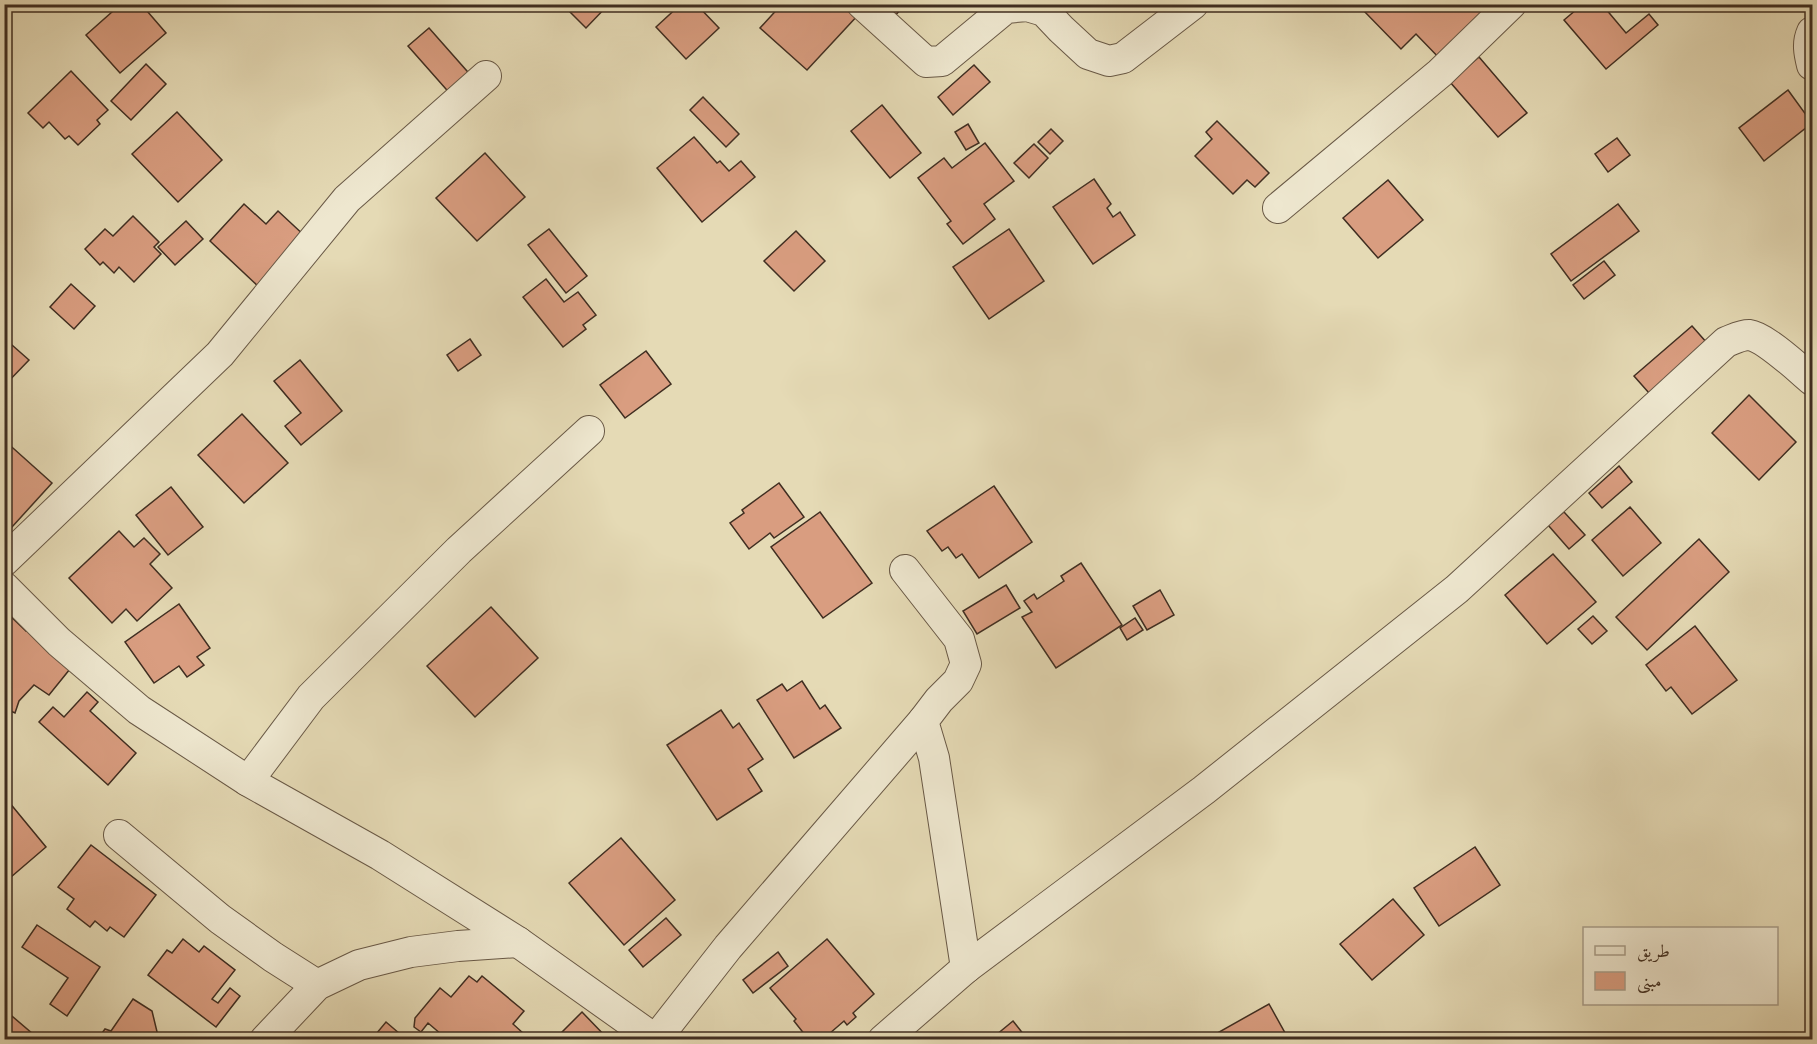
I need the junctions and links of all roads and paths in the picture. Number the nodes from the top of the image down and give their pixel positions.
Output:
1 (861, 4) edge
2 (1192, 4) edge
3 (1511, 4) edge
4 (1812, 32) edge
5 (1812, 65) edge
6 (486, 76) dead end
7 (1278, 208) dead end
8 (1812, 380) edge
9 (590, 431) dead end
10 (4, 561) edge
11 (905, 570) dead end
12 (4, 587) edge
13 (923, 721) junction
14 (248, 780) junction
15 (119, 835) dead end
16 (518, 942) junction
17 (966, 969) junction
18 (317, 985) junction
19 (656, 1039) edge
20 (265, 1040) edge
21 (883, 1040) edge

1 - 2 street
3 - 7 street
4 - 5 street
6 - 10 street
8 - 17 street
9 - 14 street
11 - 13 street
12 - 14 street
13 - 17 street
13 - 19 street
14 - 16 street
15 - 18 street
16 - 18 street
16 - 19 street
17 - 21 street
18 - 20 street

